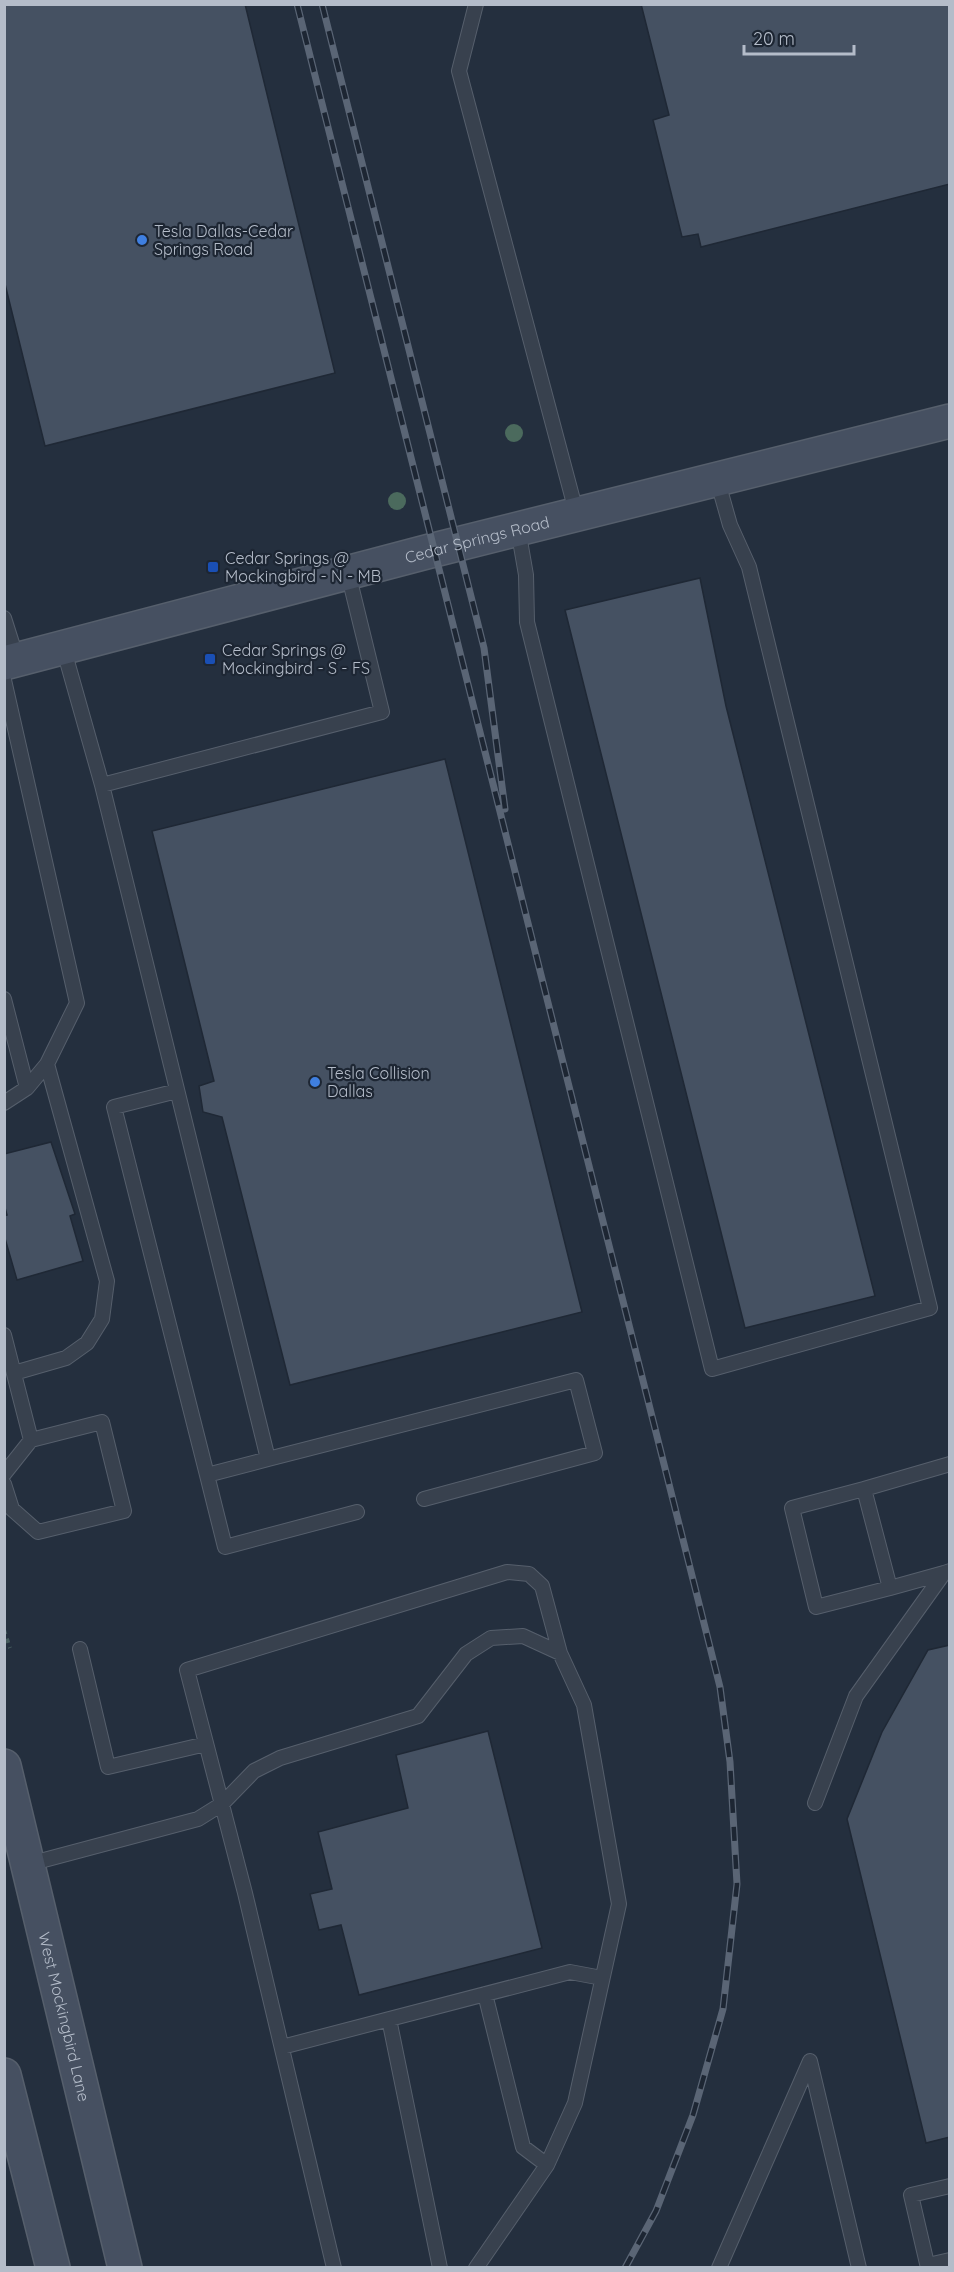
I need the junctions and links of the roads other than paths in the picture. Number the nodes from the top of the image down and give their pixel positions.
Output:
1 (476, 4) edge
2 (950, 421) edge
3 (717, 479) junction
4 (577, 514) junction
5 (518, 529) junction
6 (347, 573) junction
7 (4, 618) edge
8 (63, 647) junction
9 (9, 667) edge
10 (102, 785) junction
11 (4, 999) edge
12 (47, 1064) junction
13 (27, 1088) junction
14 (177, 1091) junction
15 (4, 1104) edge
16 (4, 1335) edge
17 (14, 1373) junction
18 (31, 1440) junction
19 (268, 1459) junction
20 (950, 1464) edge
21 (4, 1474) edge
22 (207, 1475) junction
23 (4, 1484) edge
24 (864, 1490) junction
25 (424, 1499) dead end
26 (357, 1512) dead end
27 (947, 1572) edge
28 (890, 1588) junction
29 (80, 1649) dead end
30 (560, 1653) junction
31 (206, 1744) junction
32 (4, 1766) edge
33 (815, 1803) dead end
34 (222, 1804) junction
35 (17, 1867) edge
36 (602, 1978) junction
37 (485, 1994) junction
38 (389, 2019) junction
39 (282, 2047) junction
40 (4, 2075) edge
41 (547, 2165) junction
42 (950, 2186) edge
43 (950, 2260) edge
44 (928, 2266) edge
45 (53, 2268) edge
46 (125, 2268) edge
47 (334, 2268) edge
48 (440, 2268) edge
49 (476, 2268) edge
50 (719, 2268) edge
51 (859, 2268) edge

1 - 4 lane
2 - 3 main road, Cedar Springs Road
3 - 4 main road, Cedar Springs Road
3 - 5 lane
4 - 5 main road, Cedar Springs Road
5 - 6 main road, Cedar Springs Road
6 - 8 main road, Cedar Springs Road
6 - 10 lane
7 - 9 lane
8 - 9 main road, Cedar Springs Road
8 - 10 lane
9 - 12 lane
10 - 14 lane
11 - 13 lane
12 - 13 lane
12 - 17 lane
13 - 15 lane
14 - 19 lane
14 - 22 lane
16 - 17 lane
17 - 18 lane
18 - 21 lane
18 - 23 lane
19 - 22 lane
19 - 25 lane
20 - 24 lane
22 - 26 lane
24 - 28 lane
24 - 28 lane
27 - 28 lane
27 - 33 lane
29 - 31 lane
30 - 31 lane
30 - 34 lane
30 - 36 lane
31 - 34 lane
32 - 35 main road, West Mockingbird Lane
34 - 35 lane
34 - 39 lane
35 - 46 main road, West Mockingbird Lane
36 - 37 lane
36 - 41 lane
37 - 38 lane
37 - 41 lane
38 - 39 lane
38 - 48 lane
39 - 47 lane
40 - 45 main road
41 - 49 lane
42 - 44 lane
43 - 44 lane
50 - 51 lane

